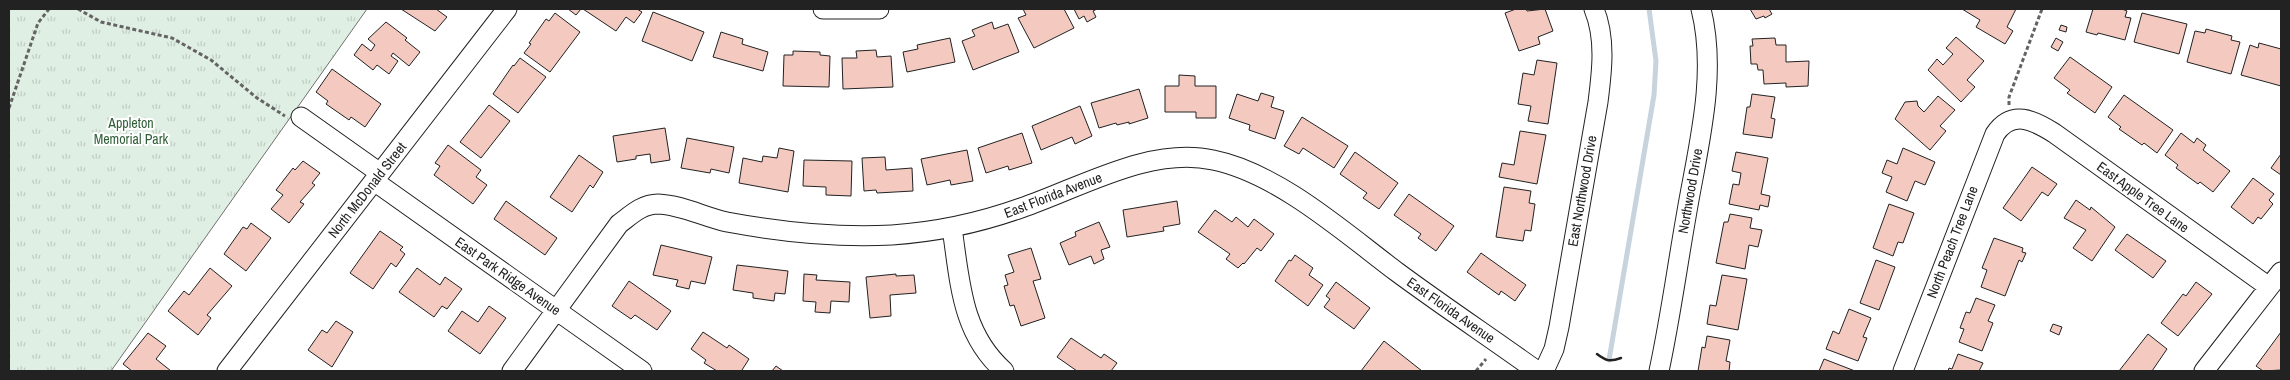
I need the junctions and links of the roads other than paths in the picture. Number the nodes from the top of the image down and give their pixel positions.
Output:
1 (507, 9) edge
2 (823, 9) edge
3 (879, 9) edge
4 (1594, 9) edge
5 (1701, 9) edge
6 (304, 120) road end
7 (2010, 120) joint
8 (377, 177) junction
9 (952, 228) junction
10 (2281, 272) edge
11 (2270, 288) junction
12 (556, 310) junction
13 (227, 371) edge
14 (512, 371) edge
15 (642, 371) edge
16 (1004, 371) edge
17 (1538, 371) edge
18 (1544, 371) edge
19 (1659, 371) edge
20 (1903, 371) edge
21 (2204, 371) edge

1 - 8 street, North McDonald Street
2 - 3 street
4 - 18 street, East Northwood Drive
5 - 19 street, Northwood Drive
6 - 8 street, East Park Ridge Avenue
7 - 11 street, East Apple Tree Lane
7 - 20 street, North Peach Tree Lane
8 - 12 street, East Park Ridge Avenue
8 - 13 street, North McDonald Street
9 - 12 street, East Florida Avenue
9 - 16 street
9 - 17 street, East Florida Avenue
10 - 11 street
11 - 21 street
12 - 14 street, East Florida Avenue
12 - 15 street, East Park Ridge Avenue

